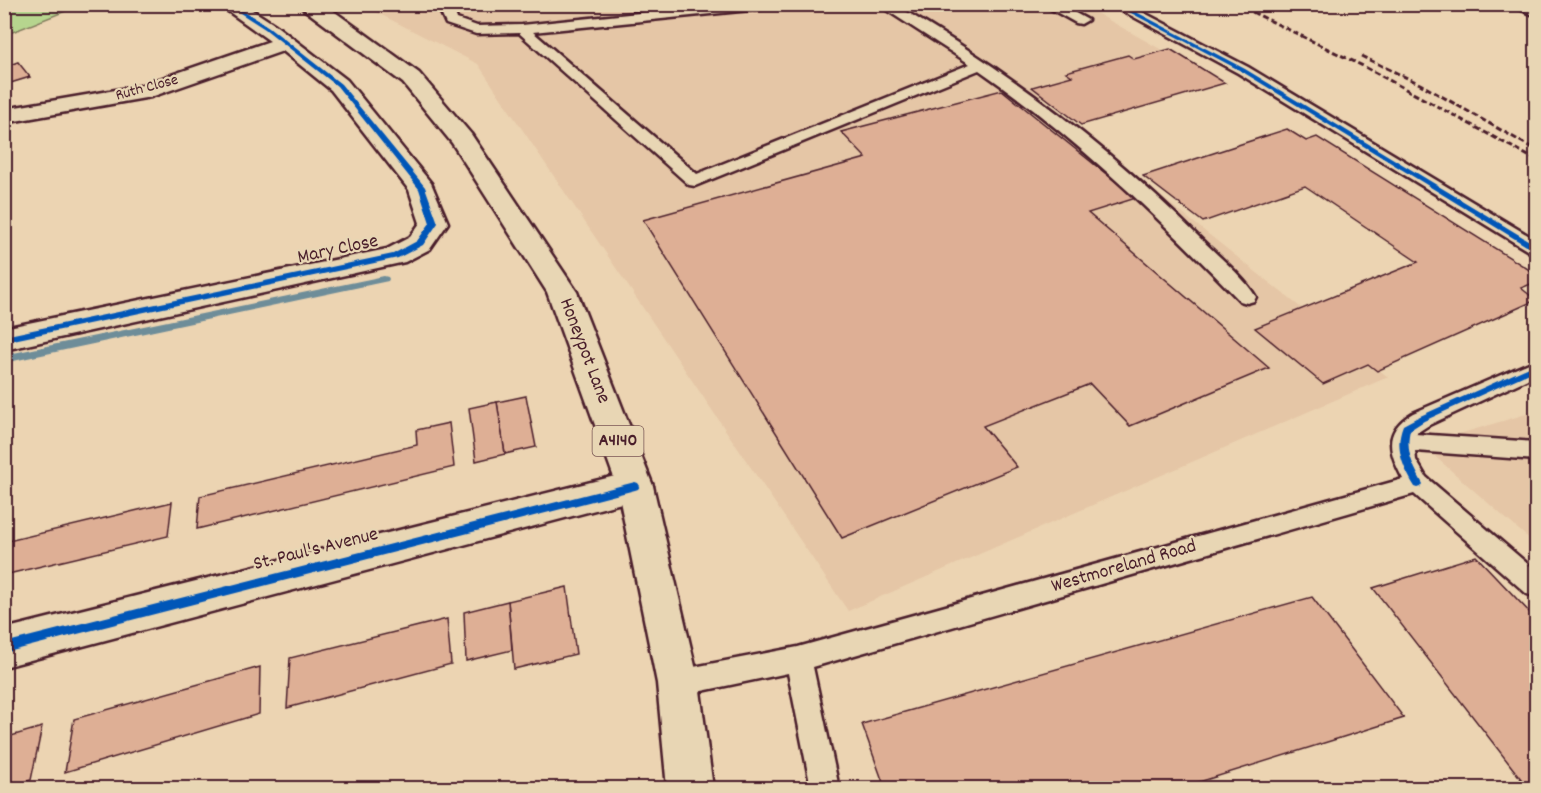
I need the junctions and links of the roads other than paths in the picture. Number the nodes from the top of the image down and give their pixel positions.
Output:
1 (228, 4) edge
2 (308, 4) edge
3 (454, 4) edge
4 (770, 4) edge
5 (883, 4) edge
6 (1048, 4) edge
7 (1116, 4) edge
8 (1524, 4) edge
9 (1536, 10) edge
10 (1081, 20) dead end
11 (522, 28) junction
12 (285, 43) junction
13 (981, 64) junction
14 (4, 116) edge
15 (1536, 248) edge
16 (1247, 297) dead end
17 (4, 339) edge
18 (1536, 367) edge
19 (1402, 442) junction
20 (1536, 451) edge
21 (1418, 484) junction
22 (635, 486) junction
23 (1536, 586) edge
24 (4, 648) edge
25 (798, 659) junction
26 (678, 683) junction
27 (690, 789) edge
28 (825, 789) edge

1 - 12 street
2 - 22 street, Honeypot Lane / A4140
3 - 11 lane
4 - 11 lane
5 - 13 lane
6 - 10 lane
7 - 15 lane
8 - 9 street
11 - 13 lane
12 - 14 street, Ruth Close
12 - 17 street, Mary Close
13 - 16 lane
18 - 19 lane
19 - 20 lane
19 - 21 lane
21 - 23 lane
21 - 25 lane, Westmoreland Road
22 - 24 street, St. Paul's Avenue
22 - 26 street, Honeypot Lane / A4140
25 - 26 lane, Westmoreland Road
25 - 28 lane
26 - 27 street, Honeypot Lane / A4140

